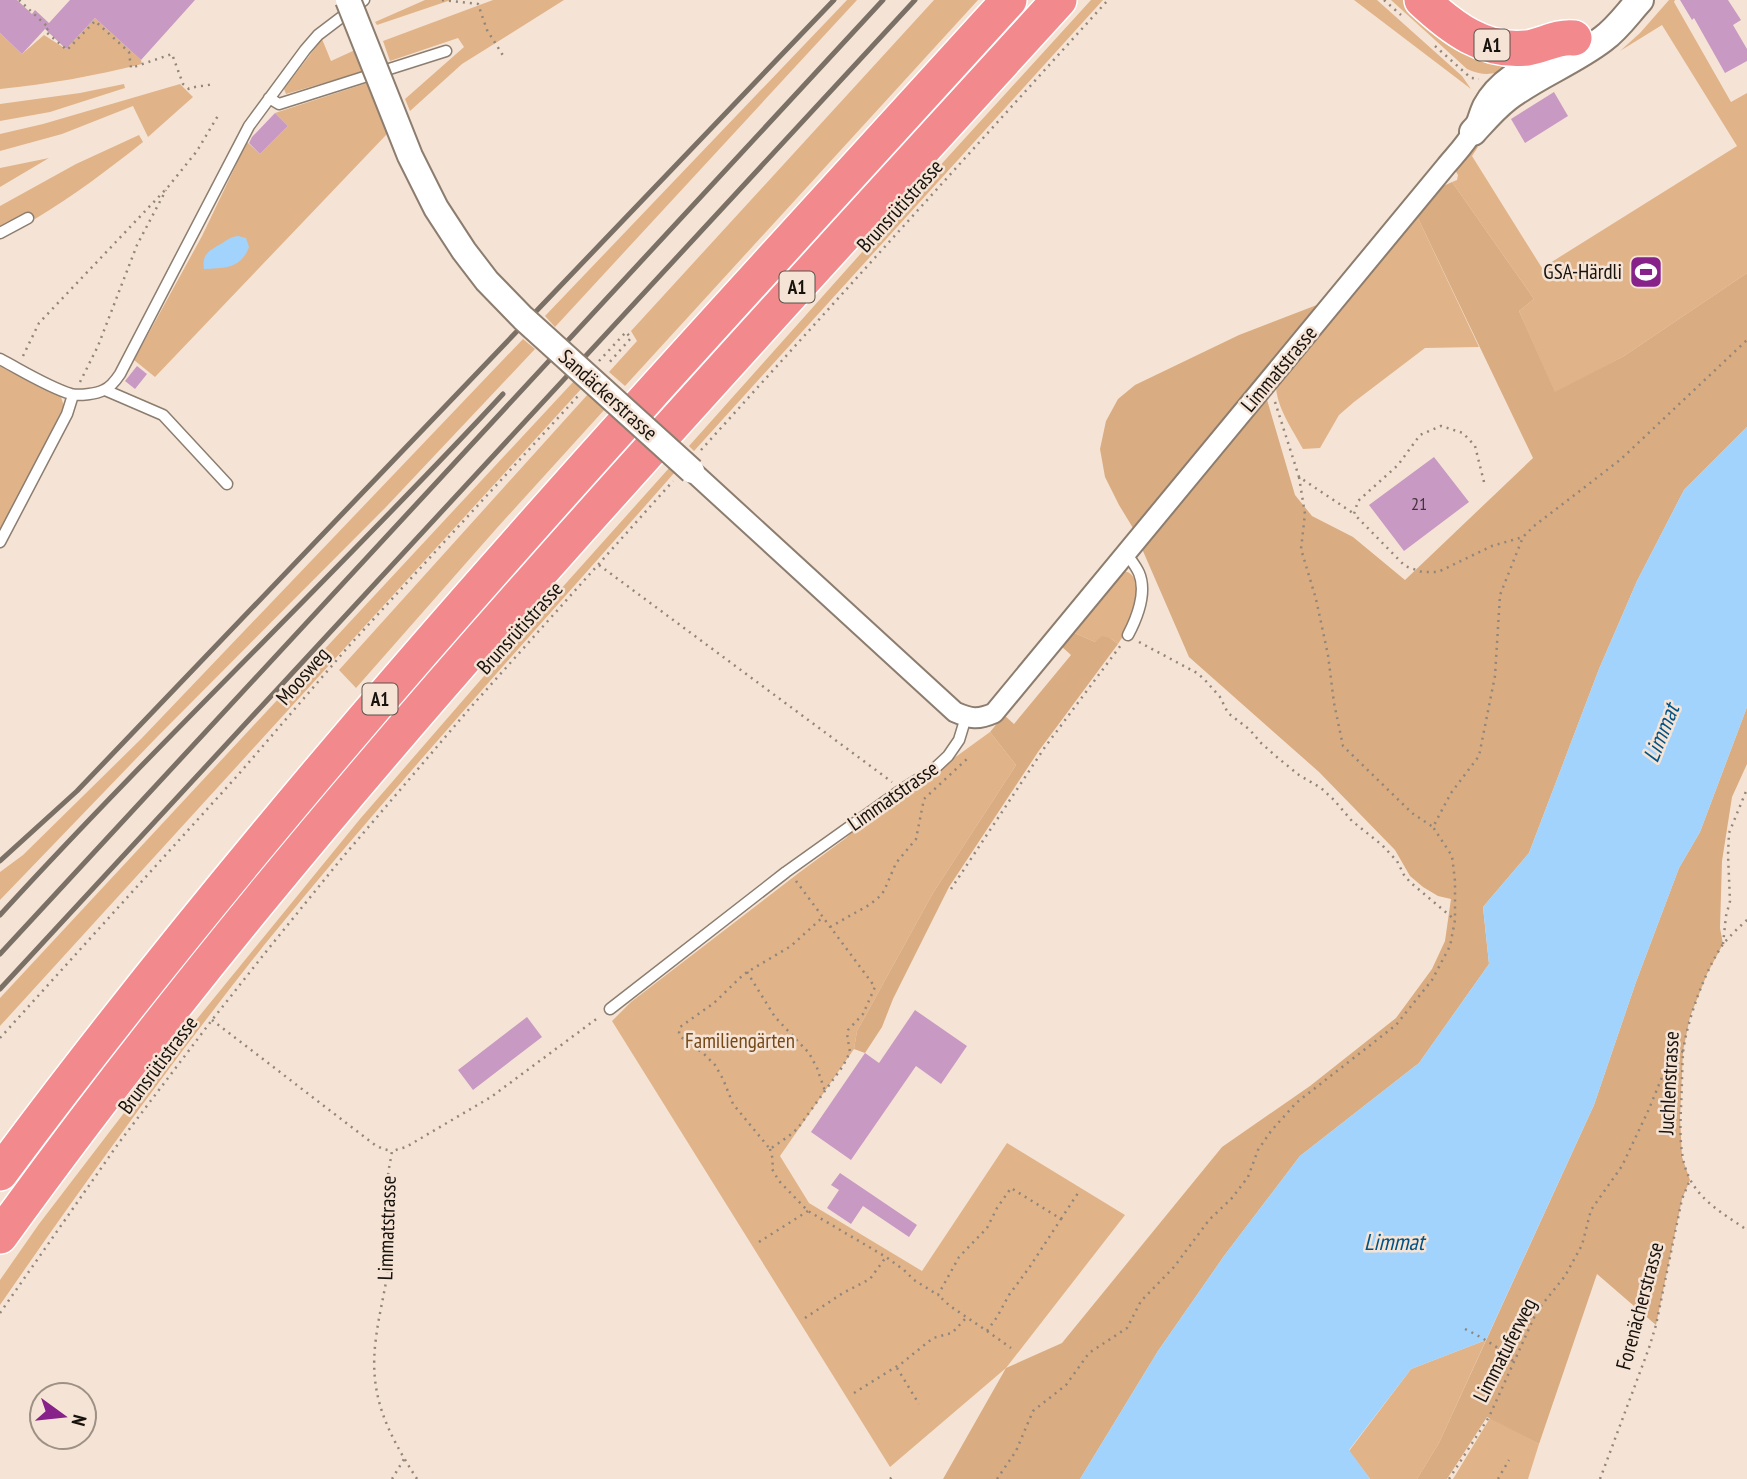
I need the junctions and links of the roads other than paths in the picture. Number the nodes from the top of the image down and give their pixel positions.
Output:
1 (348, 0) edge
2 (364, 0) edge
3 (1009, 0) edge
4 (1059, 0) edge
5 (1422, 0) edge
6 (1638, 2) edge
7 (1574, 38) junction
8 (446, 51) dead end
9 (269, 98) junction
10 (1473, 132) junction
11 (28, 218) dead end
12 (0, 233) edge
13 (0, 359) edge
14 (105, 390) junction
15 (73, 395) junction
16 (691, 465) joint
17 (227, 484) dead end
18 (0, 542) edge
19 (1126, 553) junction
20 (1128, 635) road end
21 (966, 717) junction
22 (610, 1009) road end
23 (0, 1173) edge
24 (0, 1236) edge

1 - 16 street, Sandäckerstrasse, bridge
2 - 9 lane
3 - 23 highway, A1
4 - 24 highway, A1
5 - 7 highway, A1
6 - 7 main road
6 - 10 main road
7 - 10 street, Limmatstrasse
8 - 9 lane
9 - 14 lane
10 - 19 street, Limmatstrasse
11 - 12 lane
13 - 15 lane
14 - 15 lane
14 - 17 lane
15 - 18 lane
16 - 21 street, Sandäckerstrasse
19 - 20 lane
19 - 21 street, Limmatstrasse
21 - 22 lane, Limmatstrasse

